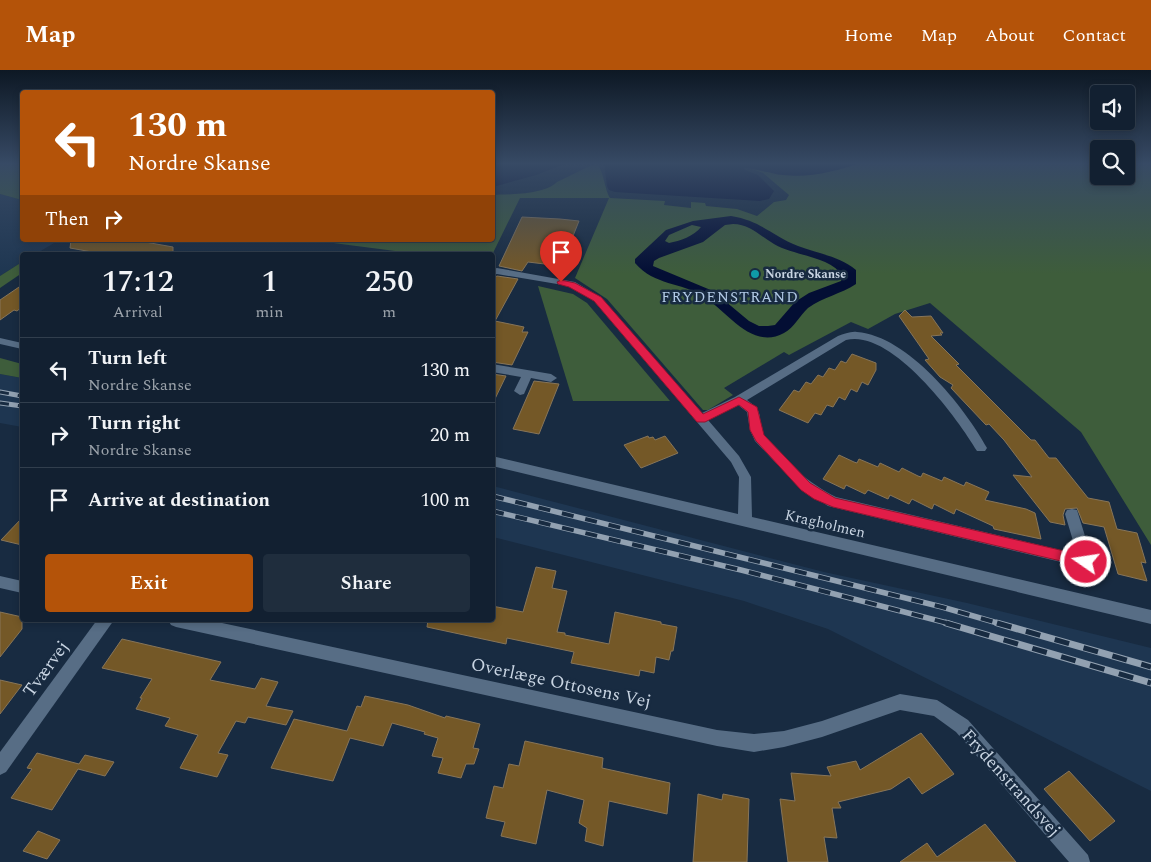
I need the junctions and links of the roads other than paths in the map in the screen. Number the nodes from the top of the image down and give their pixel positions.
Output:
1 (495, 271) edge
2 (0, 341) edge
3 (20, 346) edge
4 (495, 368) edge
5 (528, 374) junction
6 (552, 378) dead end
7 (520, 391) dead end
8 (739, 400) junction
9 (701, 419) junction
10 (981, 448) dead end
11 (495, 462) edge
12 (1072, 514) dead end
13 (745, 521) junction
14 (0, 582) edge
15 (20, 587) edge
16 (1151, 617) edge
17 (105, 622) edge
18 (185, 622) edge
19 (936, 708) joint
20 (0, 766) edge
21 (1081, 862) edge

1 - 9 street
2 - 3 street
4 - 5 street
5 - 6 street
5 - 7 street
8 - 9 street
8 - 10 street
8 - 12 street
9 - 13 street
11 - 13 street, Kragholmen
13 - 16 street, Kragholmen
14 - 15 street
17 - 20 street, Tværvej
18 - 19 street, Overlæge Ottosens Vej
19 - 21 street, Frydenstrandsvej

